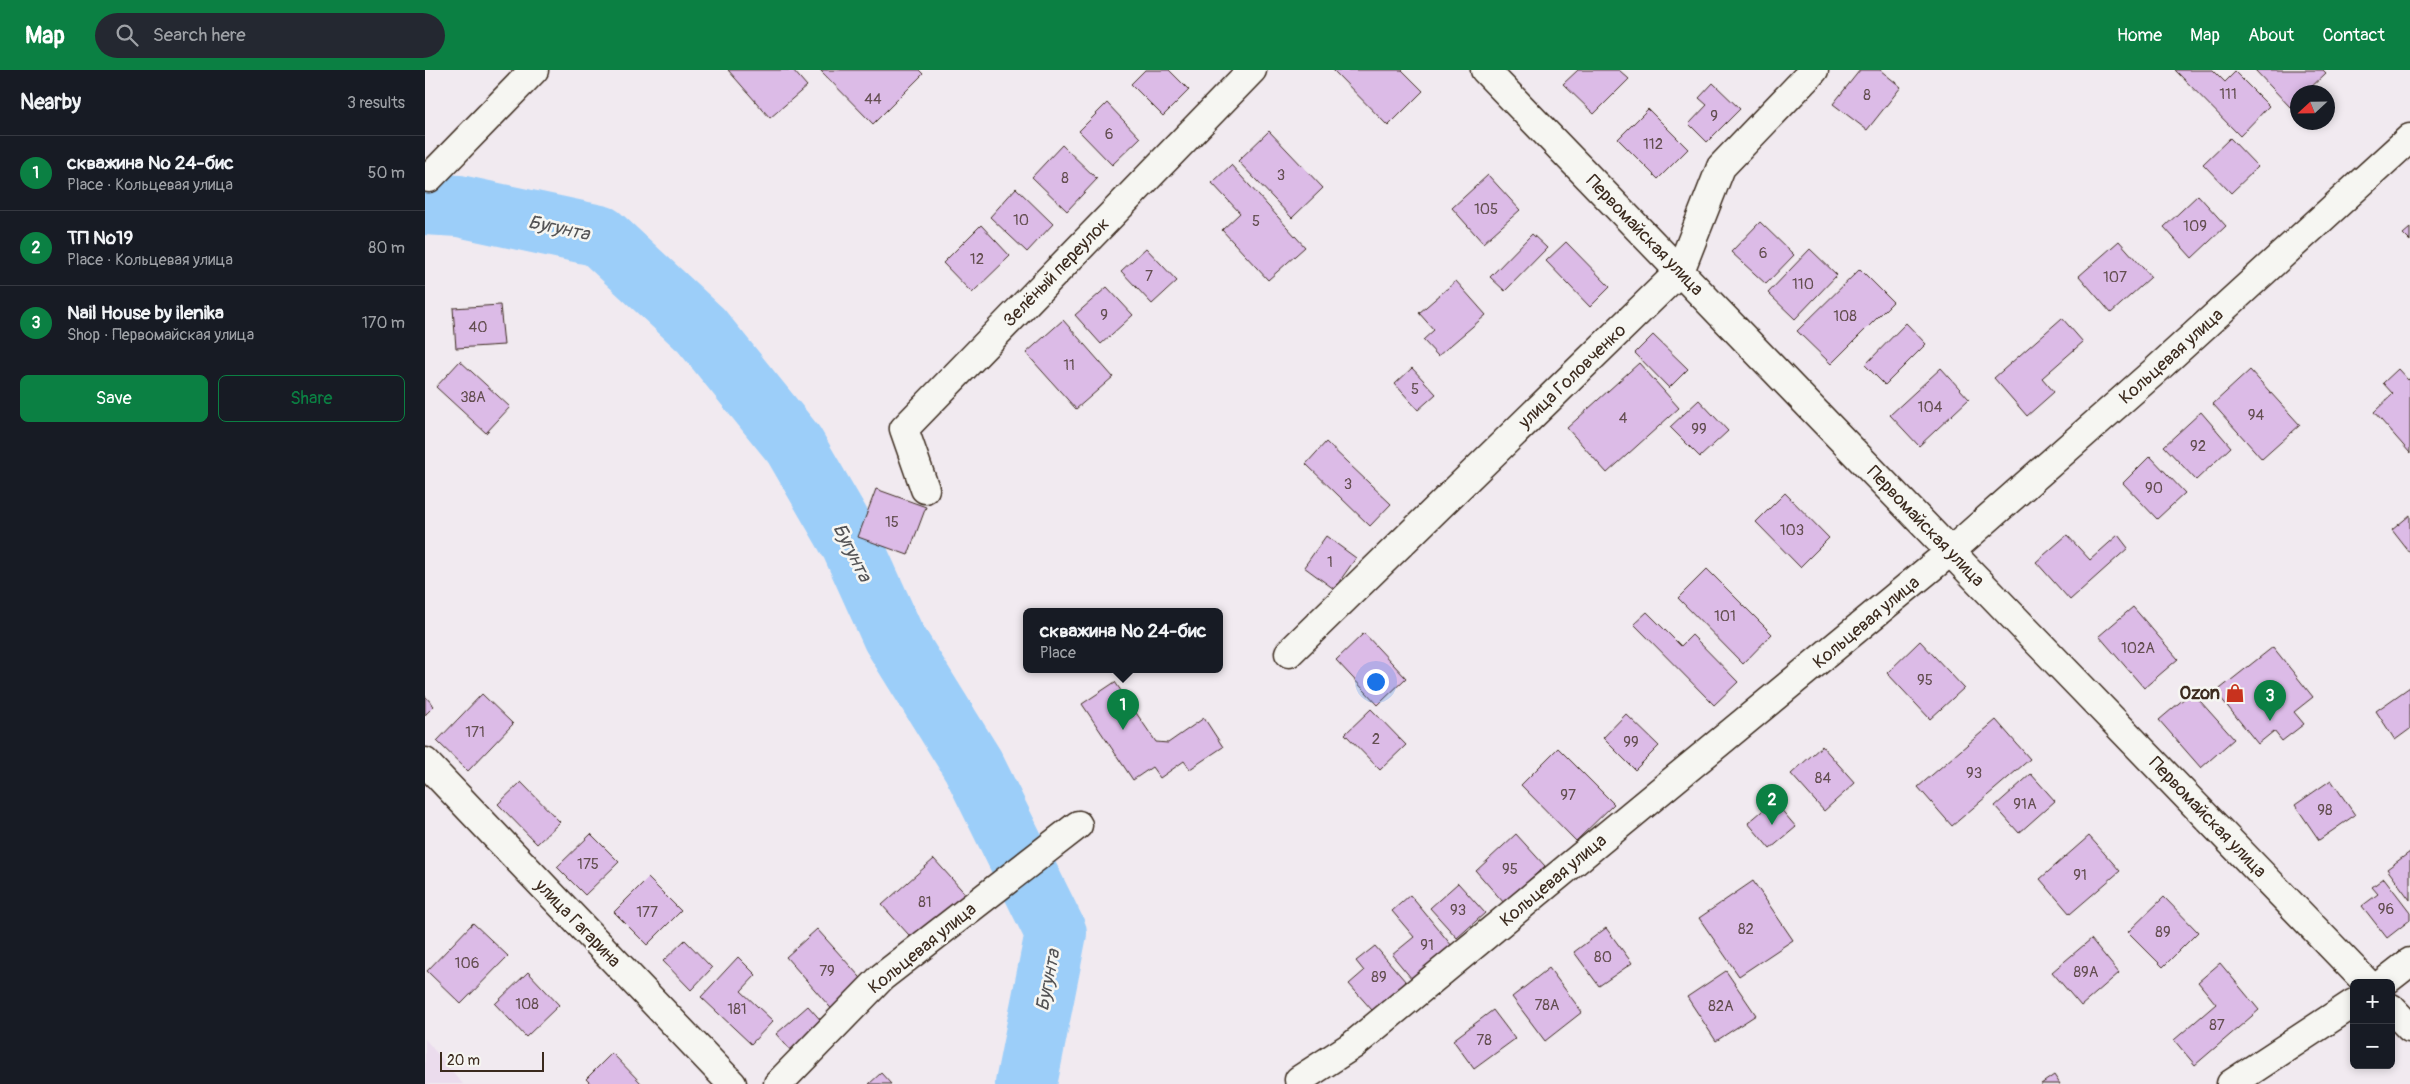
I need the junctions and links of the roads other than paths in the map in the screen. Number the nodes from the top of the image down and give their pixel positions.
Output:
1 (534, 70) edge
2 (1252, 70) edge
3 (1485, 70) edge
4 (1814, 70) edge
5 (2410, 138) edge
6 (429, 178) dead end
7 (1680, 271) junction
8 (925, 489) dead end
9 (1951, 551) junction
10 (1289, 653) dead end
11 (425, 762) edge
12 (1078, 825) dead end
13 (2410, 962) edge
14 (2363, 979) edge
15 (2388, 979) edge
16 (2350, 1006) edge
17 (2395, 1012) edge
18 (2410, 1028) edge
19 (1299, 1080) dead end
20 (732, 1084) edge
21 (778, 1084) edge
22 (2231, 1084) edge

1 - 6 street
2 - 8 street, Зелёный переулок
3 - 7 street, Первомайская улица
4 - 7 street, улица Головченко
5 - 9 street, Кольцевая улица
7 - 9 street, Первомайская улица
7 - 10 street, улица Головченко
9 - 14 street, Первомайская улица
9 - 19 street, Кольцевая улица
11 - 20 street, улица Гагарина
12 - 21 street, Кольцевая улица
13 - 15 street
16 - 22 street
17 - 18 street

